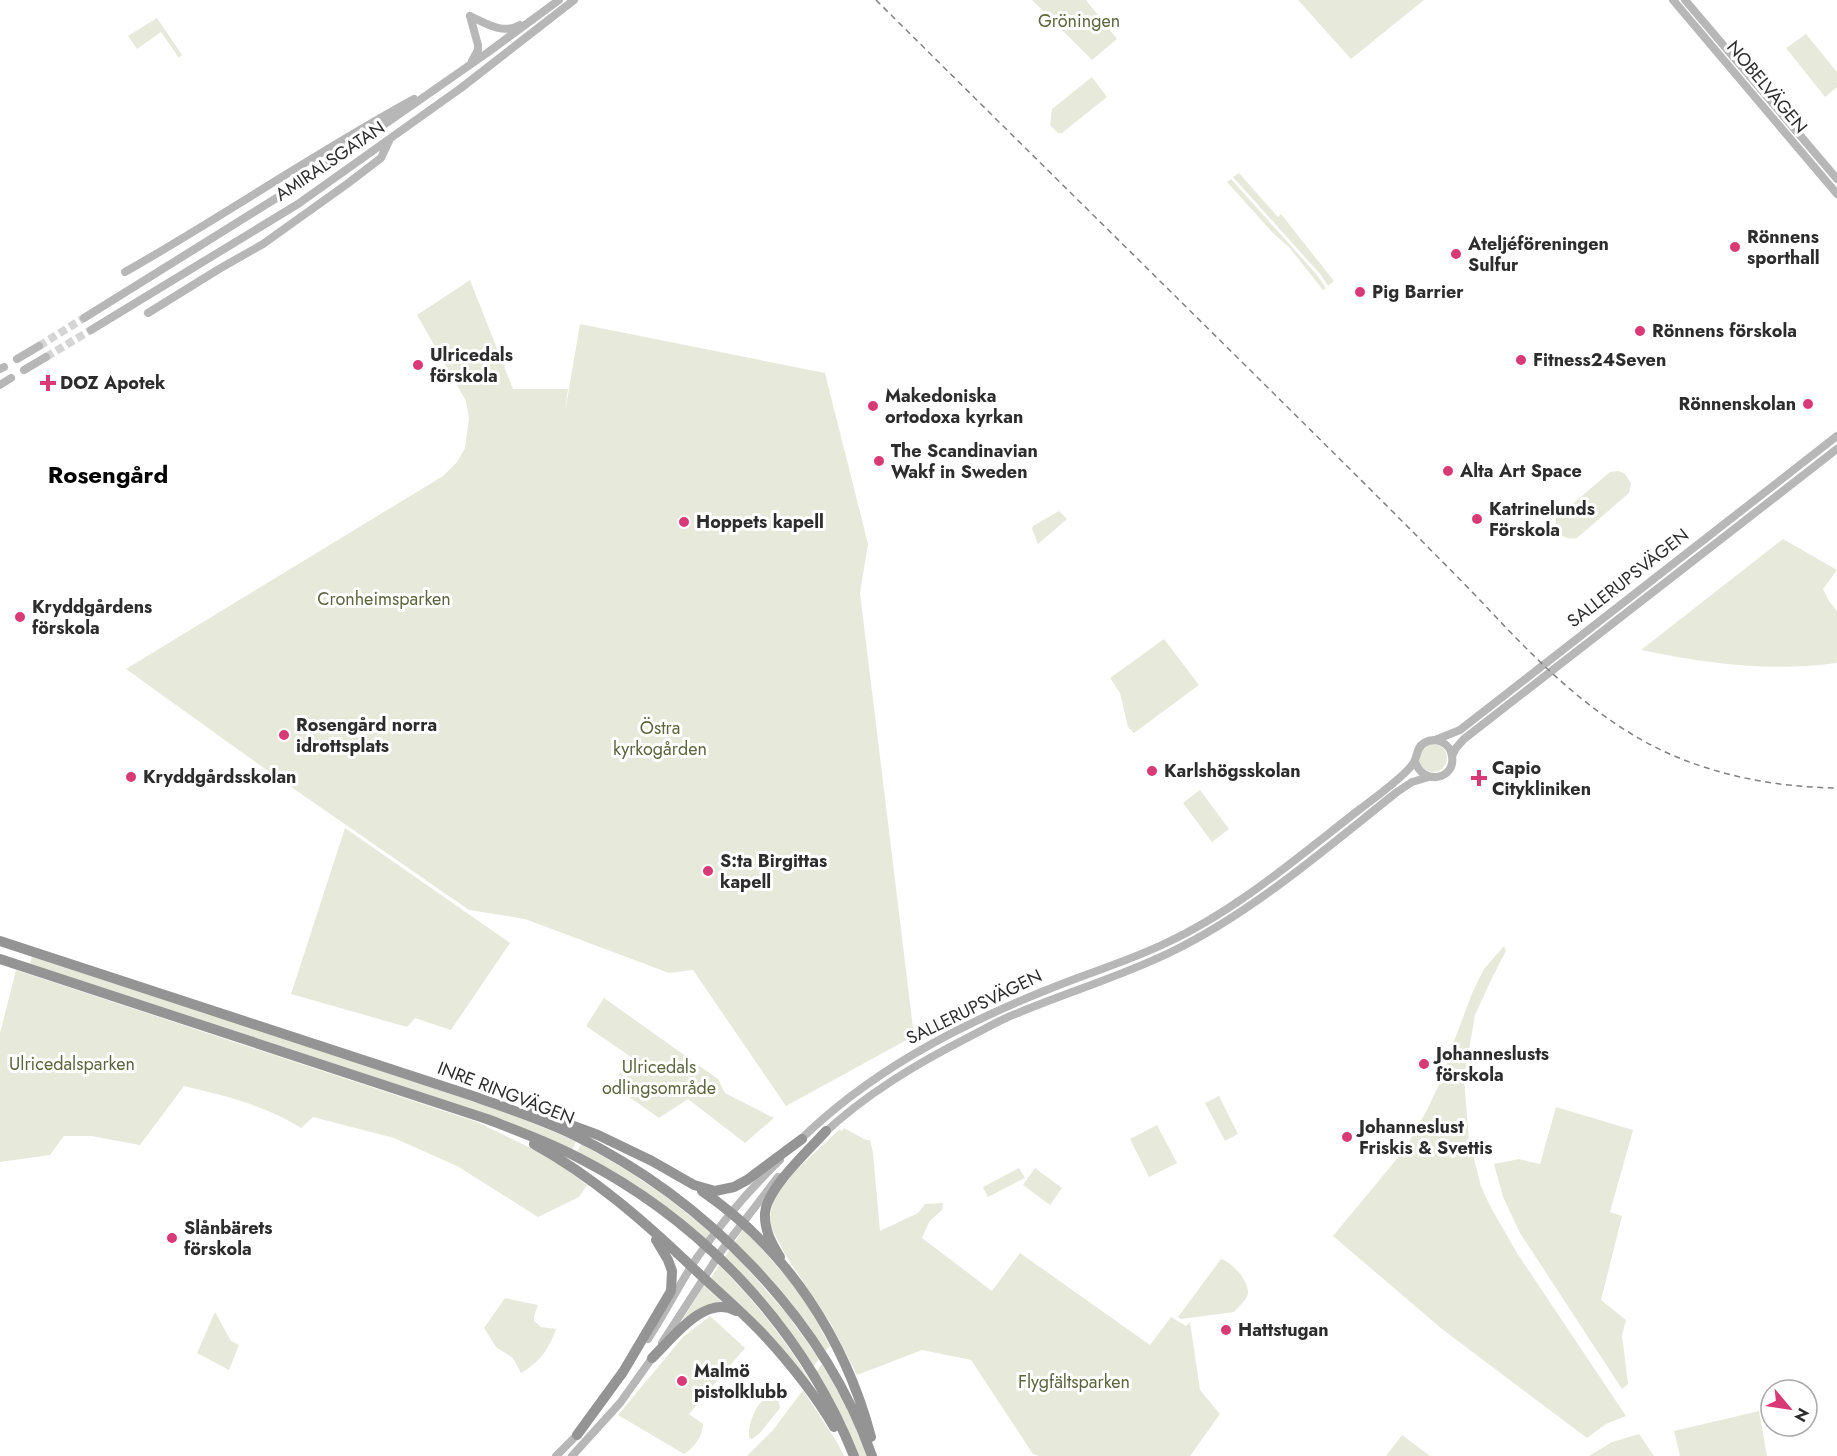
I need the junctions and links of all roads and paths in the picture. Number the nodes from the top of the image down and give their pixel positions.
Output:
1 (559, 0) edge
2 (574, 0) edge
3 (1673, 0) edge
4 (1685, 0) edge
5 (550, 6) junction
6 (461, 72) junction
7 (389, 140) junction
8 (1837, 179) edge
9 (1837, 194) edge
10 (125, 272) dead end
11 (148, 313) dead end
12 (84, 318) tunnel mouth
13 (91, 330) tunnel mouth
14 (39, 346) tunnel mouth
15 (46, 357) tunnel mouth
16 (17, 359) dead end
17 (24, 370) dead end
18 (11, 378) dead end
19 (0, 385) edge
20 (1837, 436) edge
21 (1837, 448) edge
22 (1435, 740) junction
23 (1452, 756) junction
24 (1415, 761) junction
25 (1430, 777) junction
26 (0, 941) edge
27 (5, 961) edge
28 (1108, 967) junction
29 (1064, 995) junction
30 (406, 1073) junction
31 (471, 1114) junction
32 (826, 1131) junction
33 (802, 1139) junction
34 (682, 1178) junction
35 (730, 1213) junction
36 (741, 1223) junction
37 (642, 1224) junction
38 (691, 1267) junction
39 (791, 1275) junction
40 (703, 1278) junction
41 (748, 1320) junction
42 (652, 1358) junction
43 (577, 1435) junction
44 (556, 1456) edge
45 (572, 1456) edge
46 (849, 1456) edge
47 (854, 1456) edge
48 (872, 1456) edge

1 - 5 main road, AMIRALSGATAN
2 - 7 main road, AMIRALSGATAN
3 - 9 main road, NOBELVÄGEN
4 - 8 main road, NOBELVÄGEN
5 - 6 main road, AMIRALSGATAN
5 - 6 main road
6 - 10 main road
6 - 12 main road, AMIRALSGATAN
7 - 11 main road
7 - 13 main road, AMIRALSGATAN
14 - 16 main road
15 - 17 main road
18 - 19 main road
20 - 22 main road, SALLERUPSVÄGEN
21 - 23 main road, SALLERUPSVÄGEN
22 - 23 main road
22 - 24 main road, SALLERUPSVÄGEN
23 - 25 main road, SALLERUPSVÄGEN
24 - 25 main road
24 - 28 main road, SALLERUPSVÄGEN
25 - 29 main road, SALLERUPSVÄGEN
26 - 30 highway, INRE RINGVÄGEN
27 - 31 highway, INRE RINGVÄGEN
28 - 29 main road
28 - 33 main road, SALLERUPSVÄGEN
29 - 32 main road, SALLERUPSVÄGEN
30 - 34 highway
30 - 48 highway, INRE RINGVÄGEN
31 - 37 highway
31 - 47 highway, INRE RINGVÄGEN
32 - 36 main road, SALLERUPSVÄGEN
32 - 39 highway
33 - 34 highway
33 - 35 main road, SALLERUPSVÄGEN
34 - 35 highway
35 - 36 highway
35 - 38 main road, SALLERUPSVÄGEN
36 - 39 highway
36 - 40 main road, SALLERUPSVÄGEN
37 - 38 highway
37 - 43 highway
38 - 40 highway
38 - 43 main road, SALLERUPSVÄGEN
39 - 48 highway
40 - 41 highway
40 - 42 main road, SALLERUPSVÄGEN
41 - 42 highway
41 - 46 highway
42 - 45 main road, SALLERUPSVÄGEN
43 - 44 main road, SALLERUPSVÄGEN

